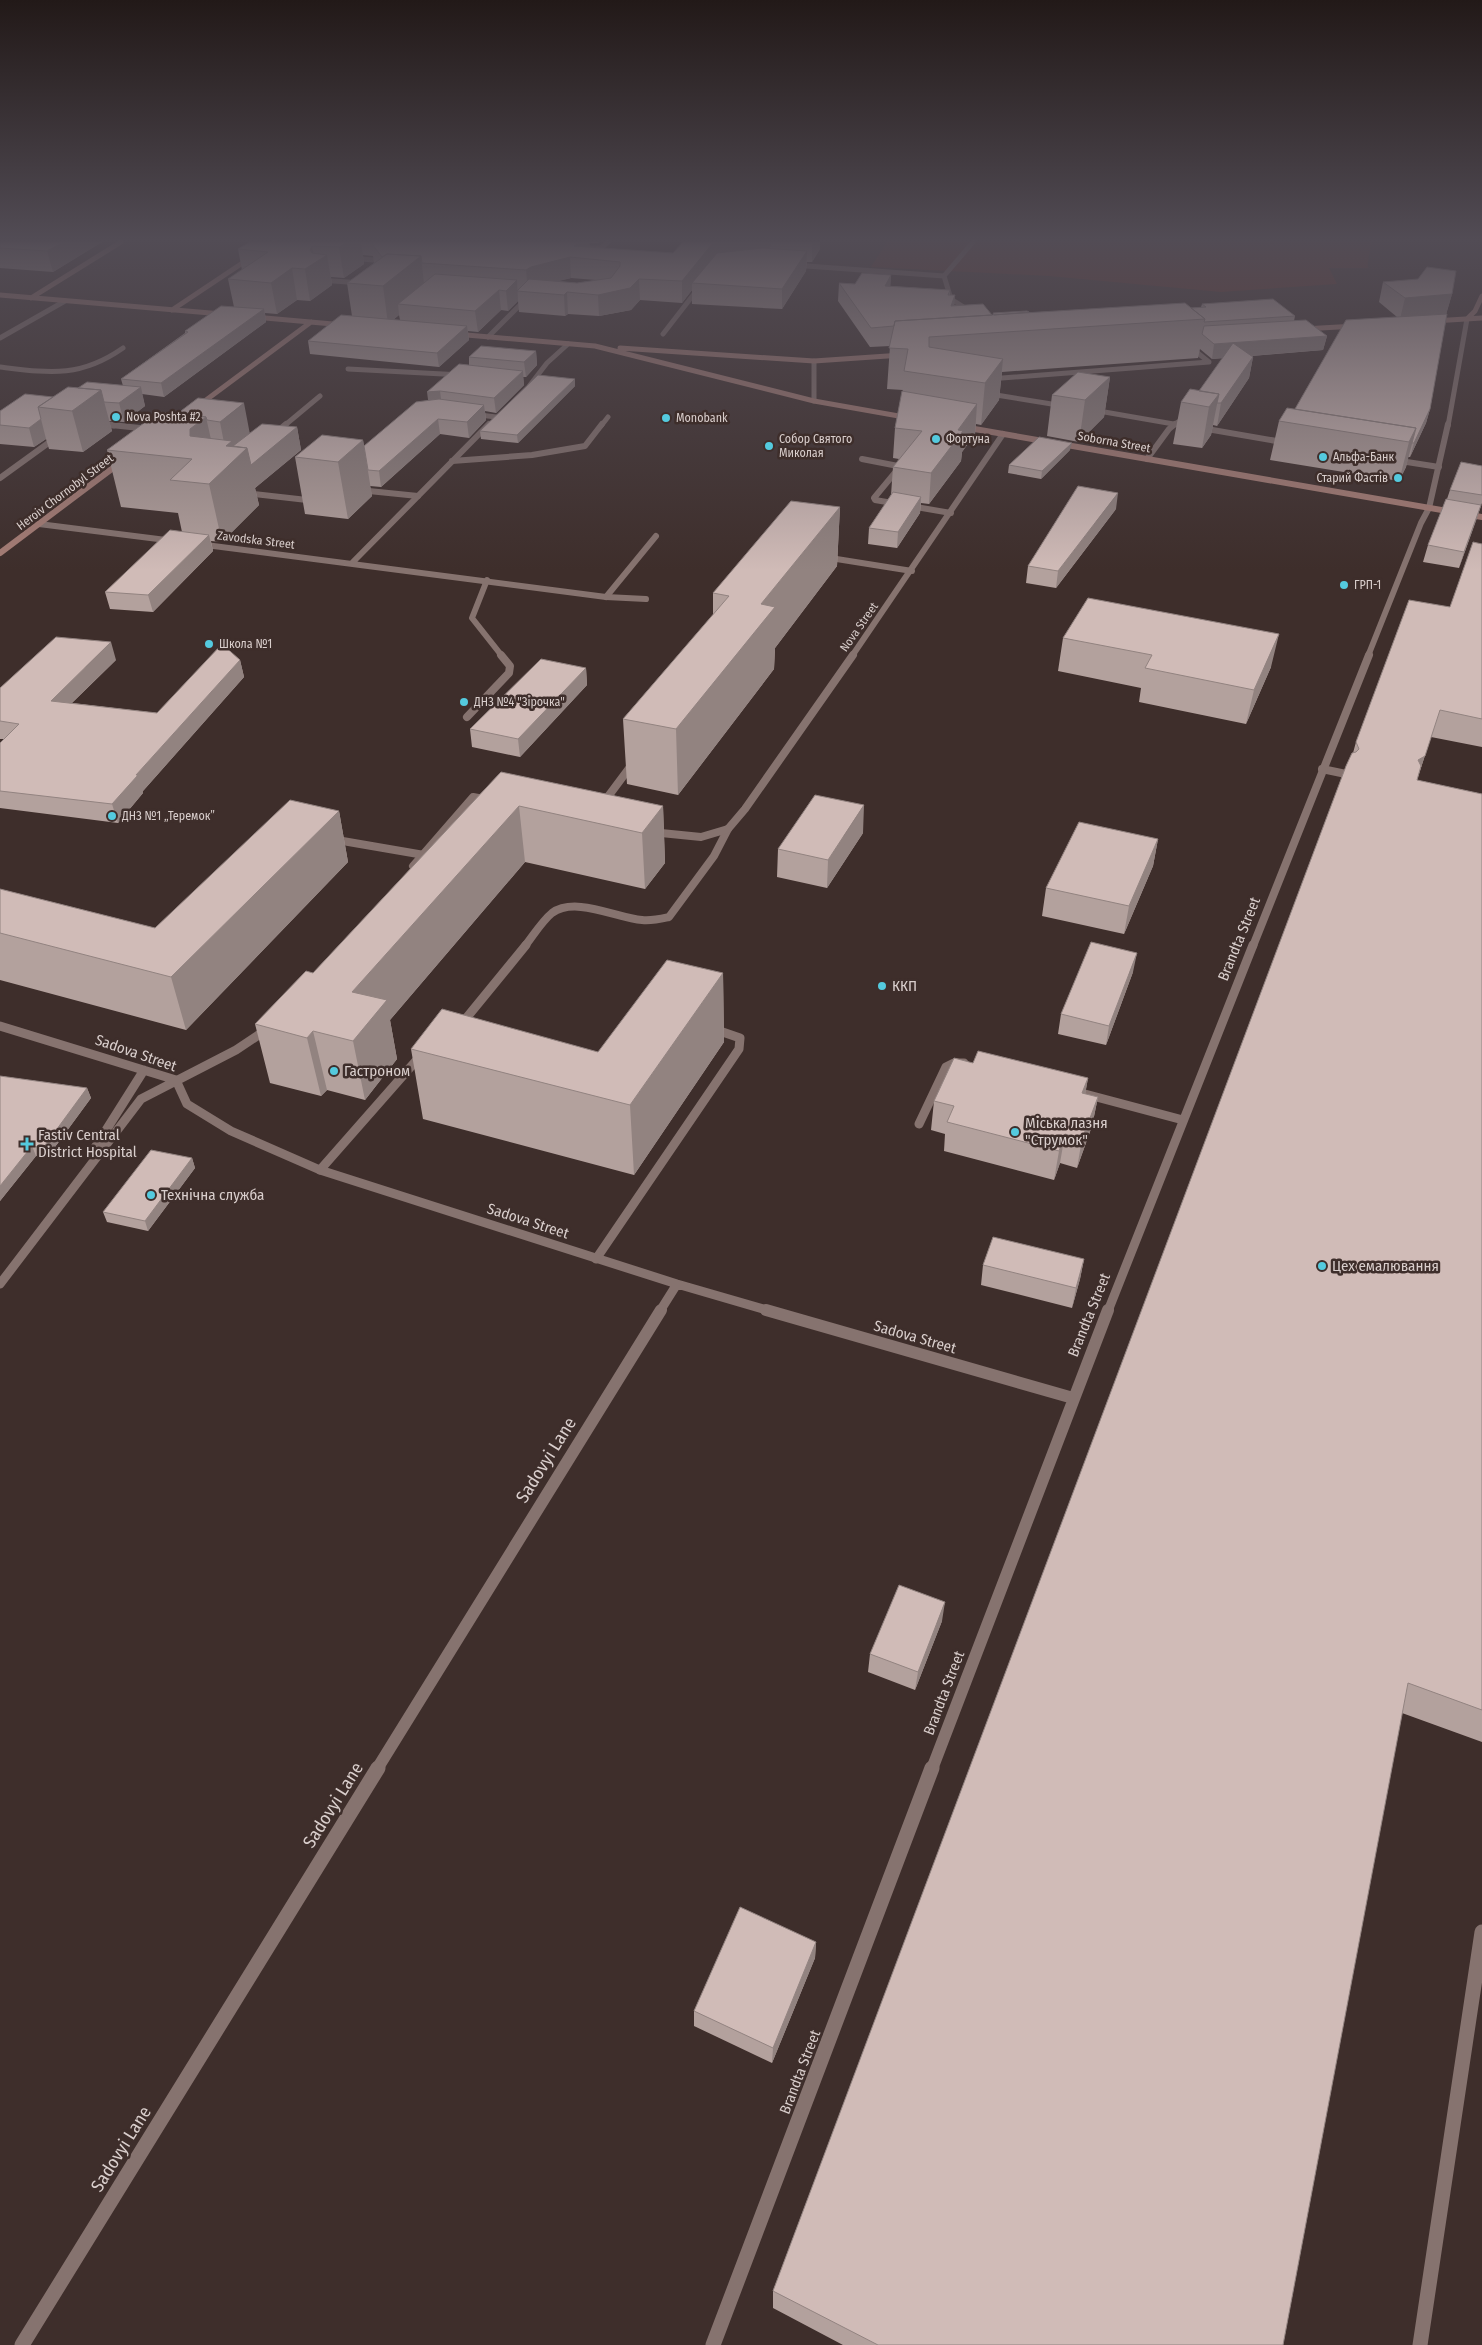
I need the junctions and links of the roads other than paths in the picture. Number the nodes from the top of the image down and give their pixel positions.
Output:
1 (117, 351) edge
2 (271, 351) edge
3 (560, 351) edge
4 (617, 351) edge
5 (674, 351) edge
6 (1196, 351) edge
7 (1461, 351) edge
8 (905, 355) edge
9 (814, 361) junction
10 (1209, 362) junction
11 (0, 367) edge
12 (1212, 368) dead end
13 (348, 369) dead end
14 (465, 375) edge
15 (524, 381) edge
16 (534, 382) junction
17 (527, 388) edge
18 (320, 396) dead end
19 (814, 401) junction
20 (1069, 406) edge
21 (1088, 410) edge
22 (189, 412) edge
23 (502, 412) edge
24 (465, 413) edge
25 (608, 417) dead end
26 (496, 418) junction
27 (1182, 419) edge
28 (918, 420) edge
29 (93, 424) dead end
30 (1175, 424) junction
31 (955, 426) edge
32 (66, 430) edge
33 (155, 430) edge
34 (1002, 434) junction
35 (267, 439) edge
36 (1292, 444) edge
37 (128, 457) dead end
38 (862, 459) dead end
39 (1147, 459) junction
40 (1390, 459) edge
41 (452, 461) junction
42 (1439, 467) junction
43 (0, 478) edge
44 (352, 489) dead end
45 (318, 490) edge
46 (233, 492) edge
47 (418, 496) junction
48 (1429, 508) junction
49 (951, 513) junction
50 (1482, 517) edge
51 (39, 524) junction
52 (656, 536) dead end
53 (178, 541) edge
54 (188, 543) edge
55 (0, 553) edge
56 (811, 555) edge
57 (352, 563) junction
58 (912, 571) junction
59 (488, 580) junction
60 (606, 597) junction
61 (646, 599) dead end
62 (467, 717) dead end
63 (638, 757) edge
64 (1322, 769) junction
65 (1346, 774) edge
66 (500, 802) edge
67 (597, 812) edge
68 (728, 829) junction
69 (639, 830) edge
70 (322, 837) edge
71 (424, 855) junction
72 (404, 876) edge
73 (275, 1020) edge
74 (700, 1025) edge
75 (0, 1026) edge
76 (456, 1032) edge
77 (430, 1051) edge
78 (974, 1065) edge
79 (144, 1070) junction
80 (176, 1080) junction
81 (1079, 1093) edge
82 (1183, 1120) junction
83 (919, 1124) dead end
84 (320, 1170) junction
85 (56, 1208) junction
86 (596, 1259) junction
87 (0, 1284) edge
88 (677, 1284) junction
89 (1073, 1398) junction
90 (1482, 1932) edge
91 (22, 2345) edge
92 (712, 2345) edge
93 (1420, 2345) edge

1 - 11 street
2 - 22 main road
3 - 16 street
4 - 19 main road
5 - 9 main road
6 - 10 street
7 - 42 street, Brandta Street
8 - 9 main road
9 - 19 street
10 - 12 street
10 - 20 street
13 - 14 street
15 - 16 street
16 - 17 street
18 - 35 street
19 - 28 main road
21 - 30 street
23 - 26 street
24 - 26 street
25 - 41 street
26 - 41 street
27 - 30 street
29 - 33 street
30 - 36 street
30 - 39 street
31 - 34 main road, Soborna Street
32 - 43 street
34 - 39 main road, Soborna Street
34 - 49 street, Nova Street
37 - 51 main road, Heroiv Chornobyl Street
38 - 49 street
39 - 48 main road, Soborna Street
40 - 42 street
41 - 47 street
42 - 48 street, Brandta Street
44 - 47 street
45 - 46 street
47 - 57 street
48 - 50 main road, Soborna Street
48 - 64 street, Brandta Street
49 - 58 street, Nova Street
51 - 53 street
51 - 55 main road, Heroiv Chornobyl Street
52 - 60 street
54 - 57 street, Zavodska Street
56 - 58 street
57 - 59 street, Zavodska Street
58 - 68 street, Nova Street
59 - 60 street, Zavodska Street
59 - 62 street
60 - 61 street, Zavodska Street
63 - 67 street
64 - 65 street
64 - 82 street, Brandta Street
66 - 71 street
68 - 69 street
68 - 76 street, Nova Street
70 - 71 street
71 - 72 street
73 - 80 street
74 - 86 street
75 - 79 street, Sadova Street
77 - 84 street
78 - 83 street
79 - 80 street, Sadova Street
79 - 85 street
80 - 84 street, Sadova Street
80 - 85 street
81 - 82 street
82 - 89 street, Brandta Street
84 - 86 street, Sadova Street
85 - 87 street
86 - 88 street, Sadova Street
88 - 89 street, Sadova Street
88 - 91 street, Sadovyi Lane
89 - 92 street, Brandta Street
90 - 93 street

